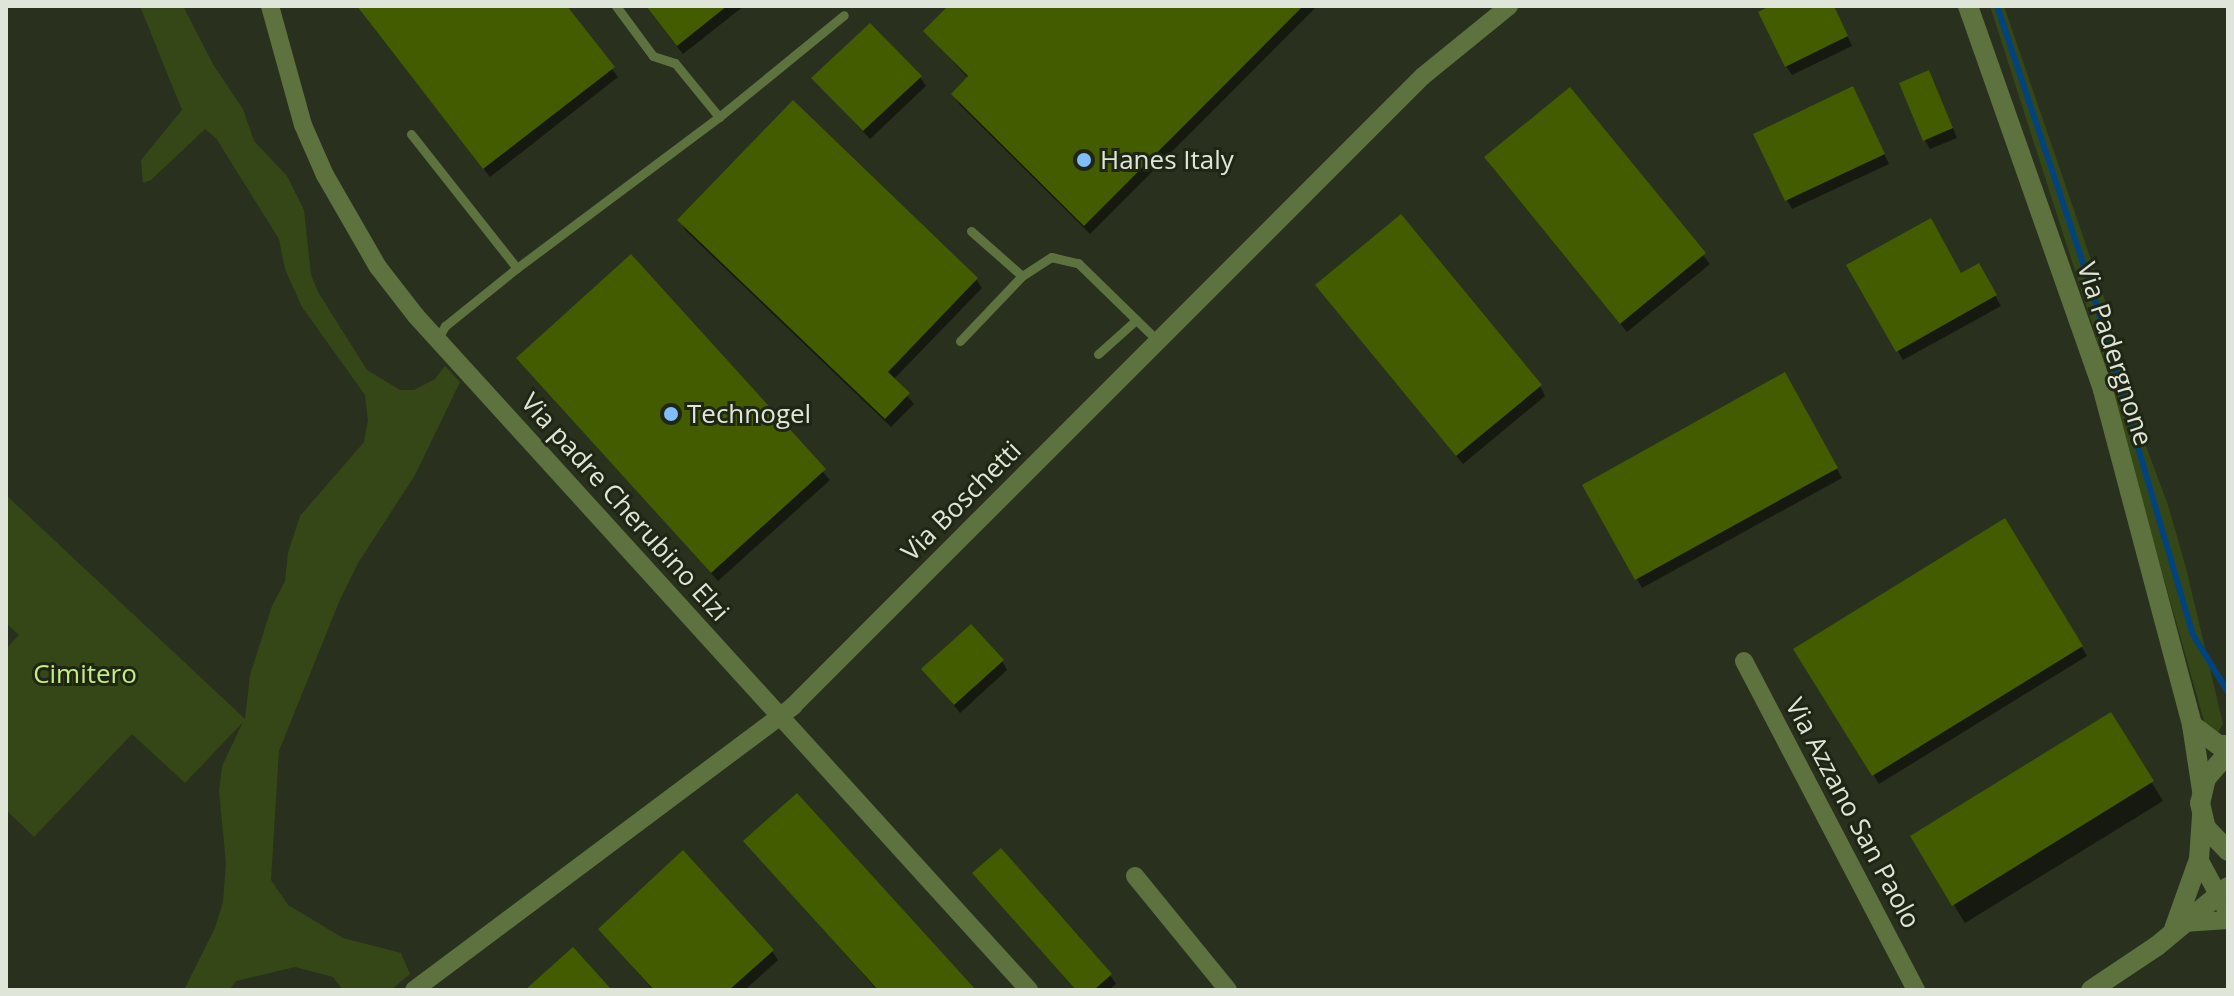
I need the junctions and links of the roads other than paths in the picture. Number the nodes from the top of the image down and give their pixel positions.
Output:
1 (270, 6) edge
2 (616, 6) edge
3 (1509, 6) edge
4 (1968, 6) edge
5 (844, 15) dead end
6 (719, 117) junction
7 (411, 134) dead end
8 (971, 231) dead end
9 (517, 268) junction
10 (1022, 276) junction
11 (1136, 320) junction
12 (438, 338) junction
13 (960, 341) dead end
14 (1158, 341) junction
15 (1098, 354) dead end
16 (1744, 661) dead end
17 (780, 716) junction
18 (2192, 725) junction
19 (2228, 745) edge
20 (2228, 753) edge
21 (2202, 790) junction
22 (2202, 816) junction
23 (2228, 851) edge
24 (2199, 859) junction
25 (1135, 876) dead end
26 (2225, 898) edge
27 (2228, 920) edge
28 (2178, 928) junction
29 (414, 990) edge
30 (1029, 990) edge
31 (1228, 990) edge
32 (1916, 990) edge
33 (2091, 990) edge

1 - 12 street, Via padre Cherubino Elzi
2 - 6 lane
3 - 14 street, Via Boschetti
4 - 18 street, Via Padergnone
5 - 6 lane
6 - 9 lane
7 - 9 lane
8 - 10 lane
9 - 12 lane
10 - 11 lane
10 - 13 lane
11 - 14 lane
11 - 15 lane
12 - 17 street, Via padre Cherubino Elzi
14 - 17 street, Via Boschetti
16 - 32 street, Via Azzano San Paolo
17 - 29 street, Via Boschetti
17 - 30 street, Via padre Cherubino Elzi
18 - 19 street
18 - 21 street, Via Padergnone
20 - 21 street
21 - 22 street, Via Padergnone
22 - 23 street
22 - 24 street
24 - 26 street
24 - 28 street
25 - 31 street
26 - 28 street
27 - 28 street
28 - 33 street

